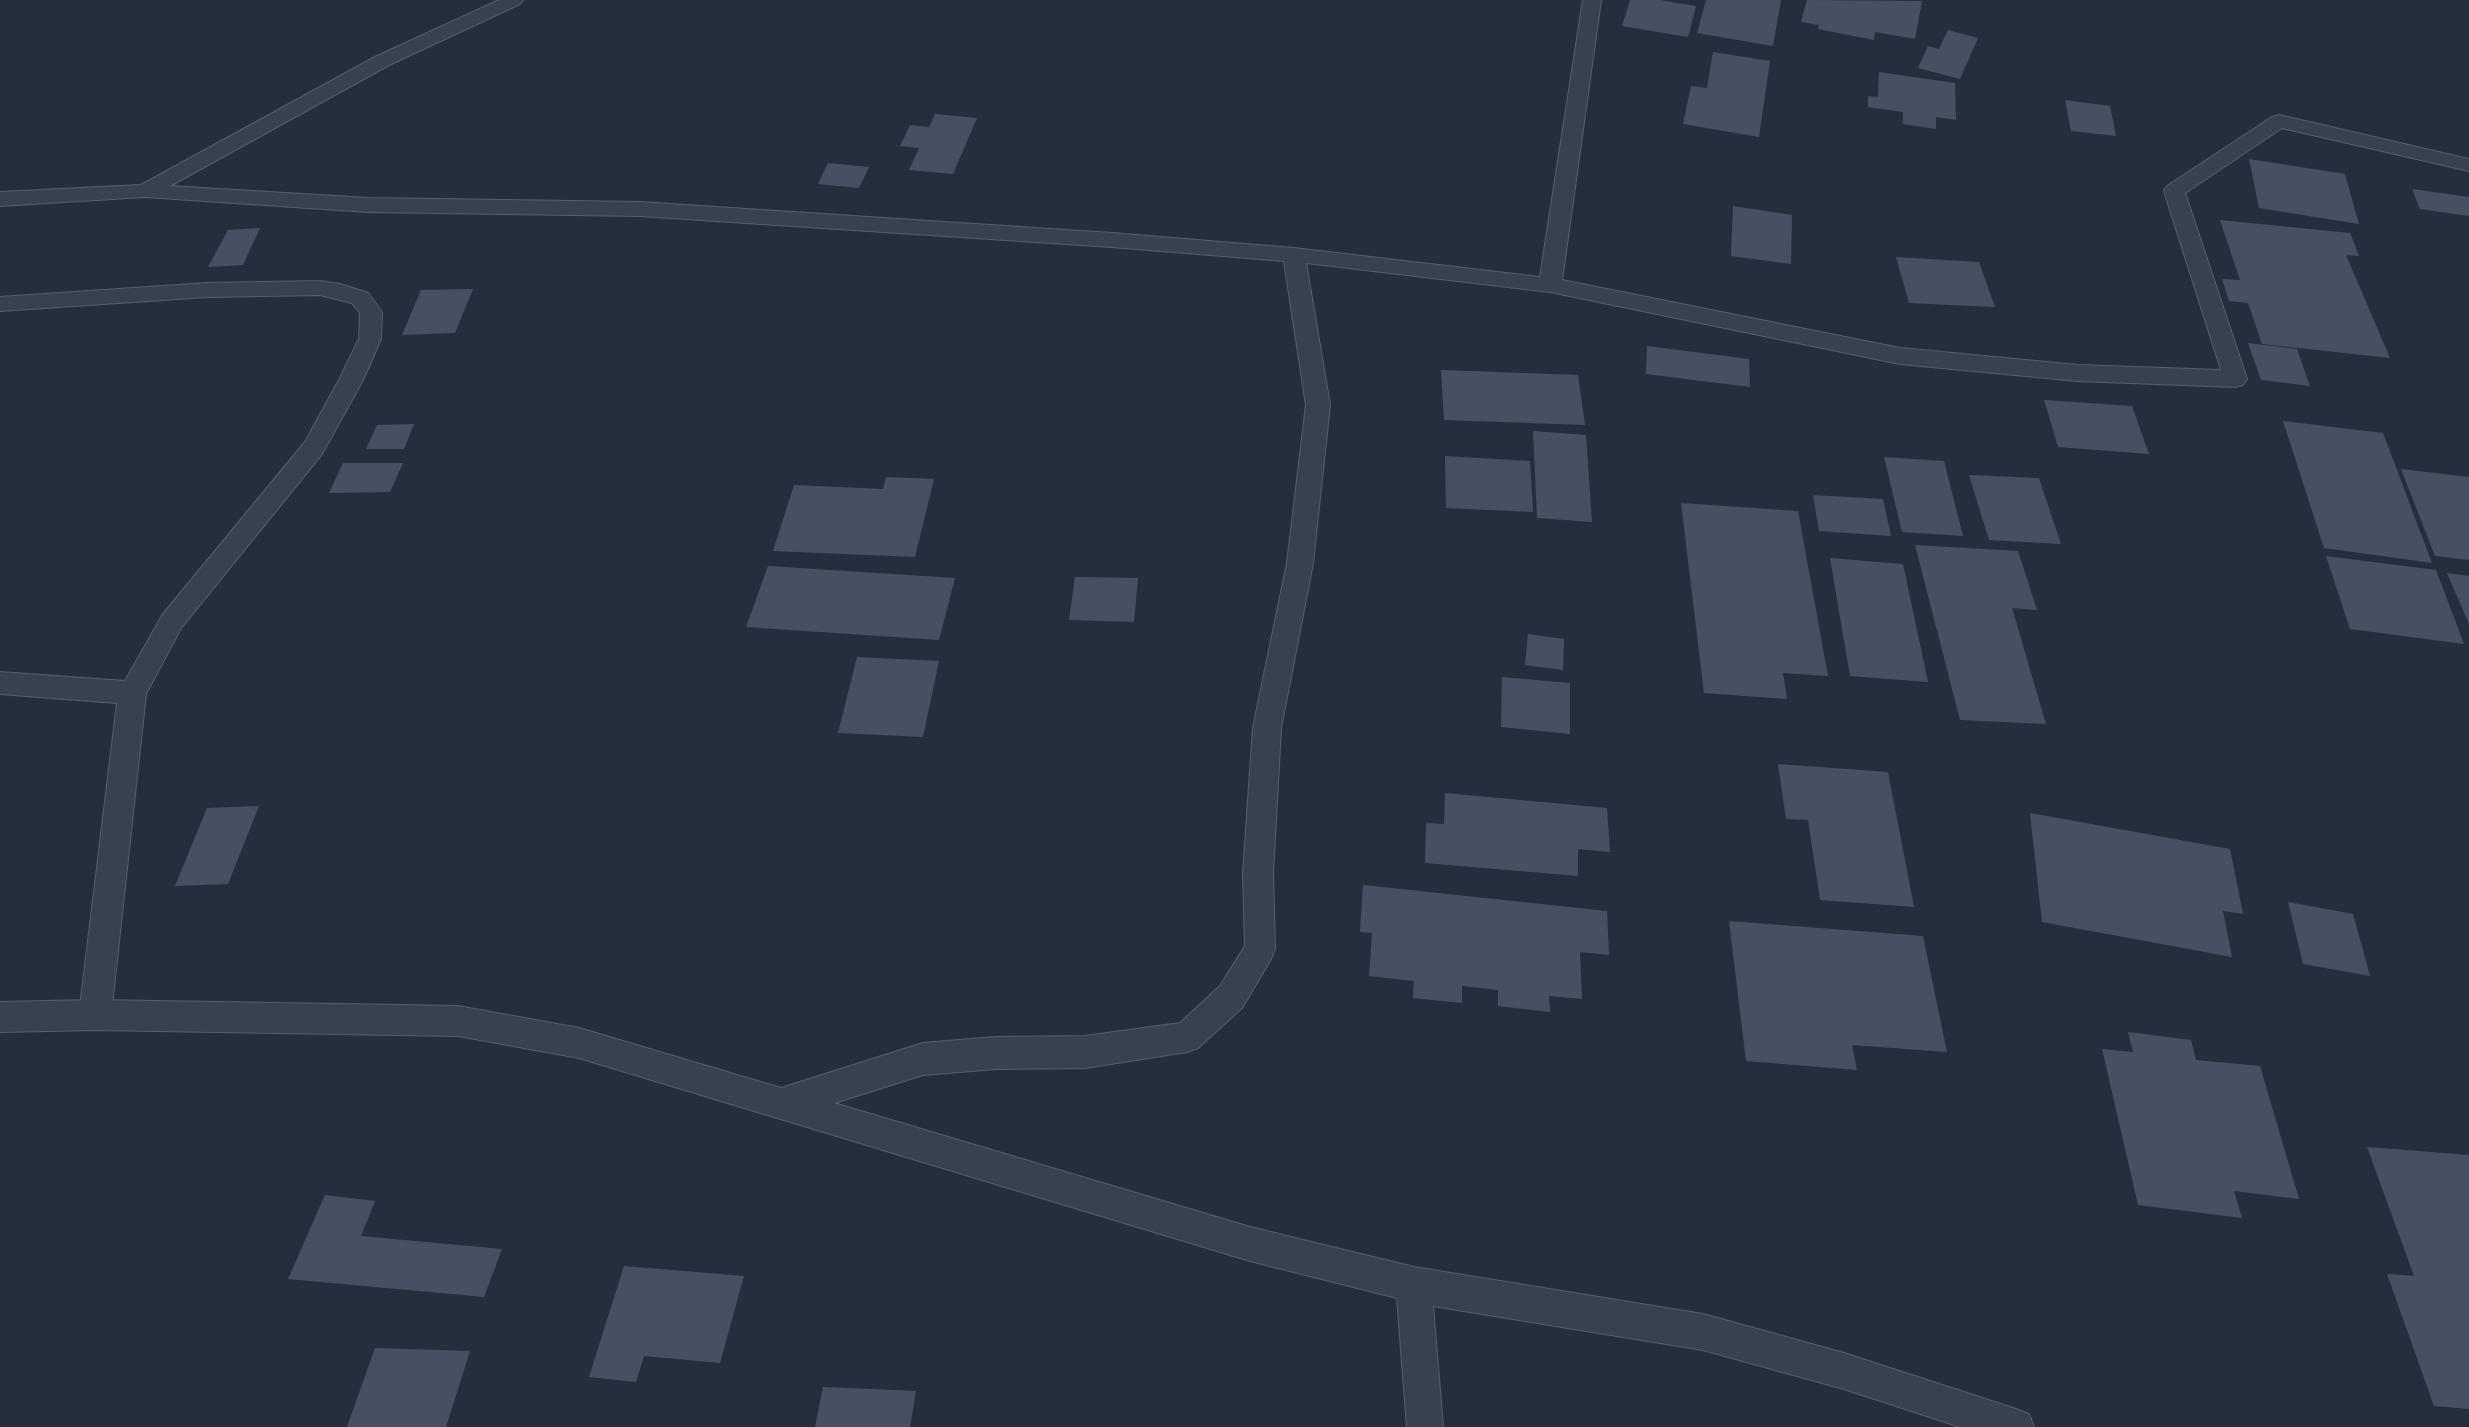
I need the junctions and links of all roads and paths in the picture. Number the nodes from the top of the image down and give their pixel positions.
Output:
1 (514, 0) edge
2 (1592, 0) edge
3 (2469, 165) edge
4 (145, 191) junction
5 (0, 198) edge
6 (1294, 255) junction
7 (1550, 285) junction
8 (0, 304) edge
9 (0, 683) edge
10 (132, 692) junction
11 (95, 1015) junction
12 (0, 1017) edge
13 (781, 1104) junction
14 (1414, 1285) junction
15 (1425, 1427) edge
16 (2016, 1427) edge

1 - 4 street
2 - 7 street
3 - 7 street
4 - 5 street
4 - 6 street
6 - 7 street
6 - 13 street
8 - 10 street
9 - 10 street
10 - 11 street
11 - 12 street
11 - 13 street
13 - 14 street
14 - 15 street
14 - 16 street

